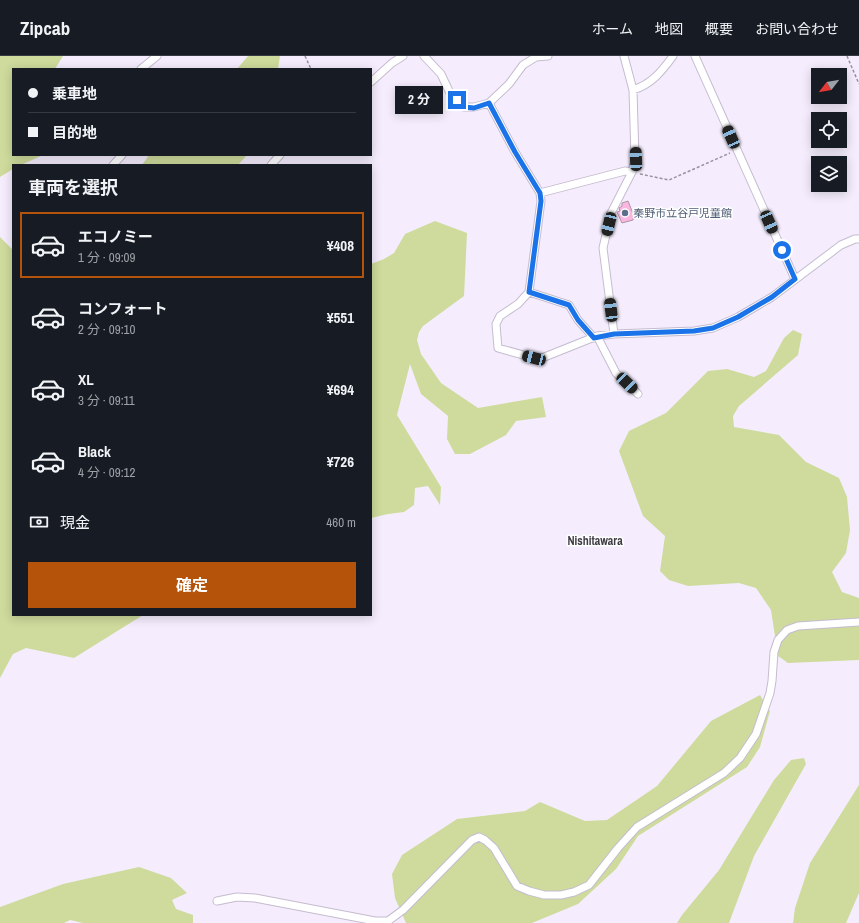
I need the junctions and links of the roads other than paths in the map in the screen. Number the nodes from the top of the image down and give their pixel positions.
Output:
1 (158, 56) edge
2 (403, 56) edge
3 (424, 56) edge
4 (548, 56) edge
5 (624, 56) edge
6 (673, 56) edge
7 (695, 56) edge
8 (142, 68) edge
9 (372, 81) edge
10 (633, 90) junction
11 (489, 103) junction
12 (121, 156) edge
13 (279, 156) edge
14 (114, 164) edge
15 (272, 164) edge
16 (632, 172) junction
17 (540, 193) junction
18 (859, 239) edge
19 (795, 279) junction
20 (529, 292) junction
21 (614, 334) junction
22 (596, 337) junction
23 (638, 394) dead end
24 (859, 622) edge
25 (217, 901) dead end

1 - 8 street
2 - 9 street
3 - 11 street
4 - 11 street
5 - 10 street
6 - 10 street
7 - 19 street
10 - 16 street
11 - 17 street
12 - 14 street
13 - 15 street
16 - 17 street
16 - 21 street
17 - 20 street
18 - 19 street
19 - 21 street
20 - 22 street
20 - 22 street
21 - 22 street
22 - 23 street
24 - 25 street

